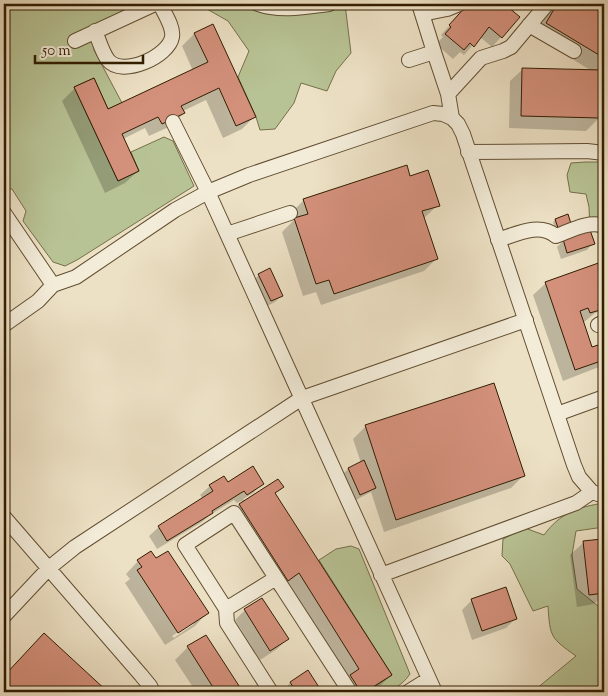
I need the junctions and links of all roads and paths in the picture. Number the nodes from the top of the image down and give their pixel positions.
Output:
1 (155, 4) edge
2 (160, 4) edge
3 (258, 4) edge
4 (328, 4) edge
5 (459, 4) edge
6 (547, 4) edge
7 (421, 9) edge
8 (529, 25) junction
9 (95, 31) junction
10 (75, 41) dead end
11 (574, 51) dead end
12 (434, 52) junction
13 (409, 60) dead end
14 (448, 94) junction
15 (452, 118) junction
16 (173, 122) dead end
17 (468, 152) junction
18 (604, 153) edge
19 (208, 192) junction
20 (4, 213) edge
21 (290, 213) dead end
22 (604, 226) edge
23 (9, 231) edge
24 (227, 234) junction
25 (498, 240) junction
26 (53, 285) junction
27 (526, 320) junction
28 (4, 325) edge
29 (604, 397) edge
30 (302, 398) junction
31 (557, 414) junction
32 (598, 494) edge
33 (4, 517) edge
34 (49, 568) junction
35 (382, 575) junction
36 (276, 578) junction
37 (226, 610) junction
38 (4, 616) edge
39 (429, 679) junction
40 (153, 692) edge
41 (271, 692) edge
42 (350, 692) edge
43 (408, 692) edge
44 (436, 692) edge

1 - 9 lane
2 - 9 lane
3 - 4 lane
5 - 7 lane
6 - 8 lane
7 - 12 lane
8 - 11 lane
8 - 14 lane
9 - 10 lane
12 - 13 lane
12 - 14 lane
14 - 15 lane
15 - 17 lane
15 - 19 lane
16 - 19 lane
17 - 18 lane
17 - 25 lane
19 - 24 lane
19 - 26 lane
20 - 23 lane
21 - 24 lane
22 - 25 lane
23 - 26 lane
24 - 30 lane
25 - 27 lane
26 - 28 lane
27 - 30 lane
27 - 31 lane
29 - 31 lane
30 - 34 lane
30 - 35 lane
31 - 32 lane
32 - 35 lane
33 - 34 lane
34 - 38 lane
34 - 40 lane
35 - 39 lane
36 - 37 lane
36 - 37 lane
36 - 42 lane
37 - 41 lane
39 - 43 lane
39 - 44 lane

